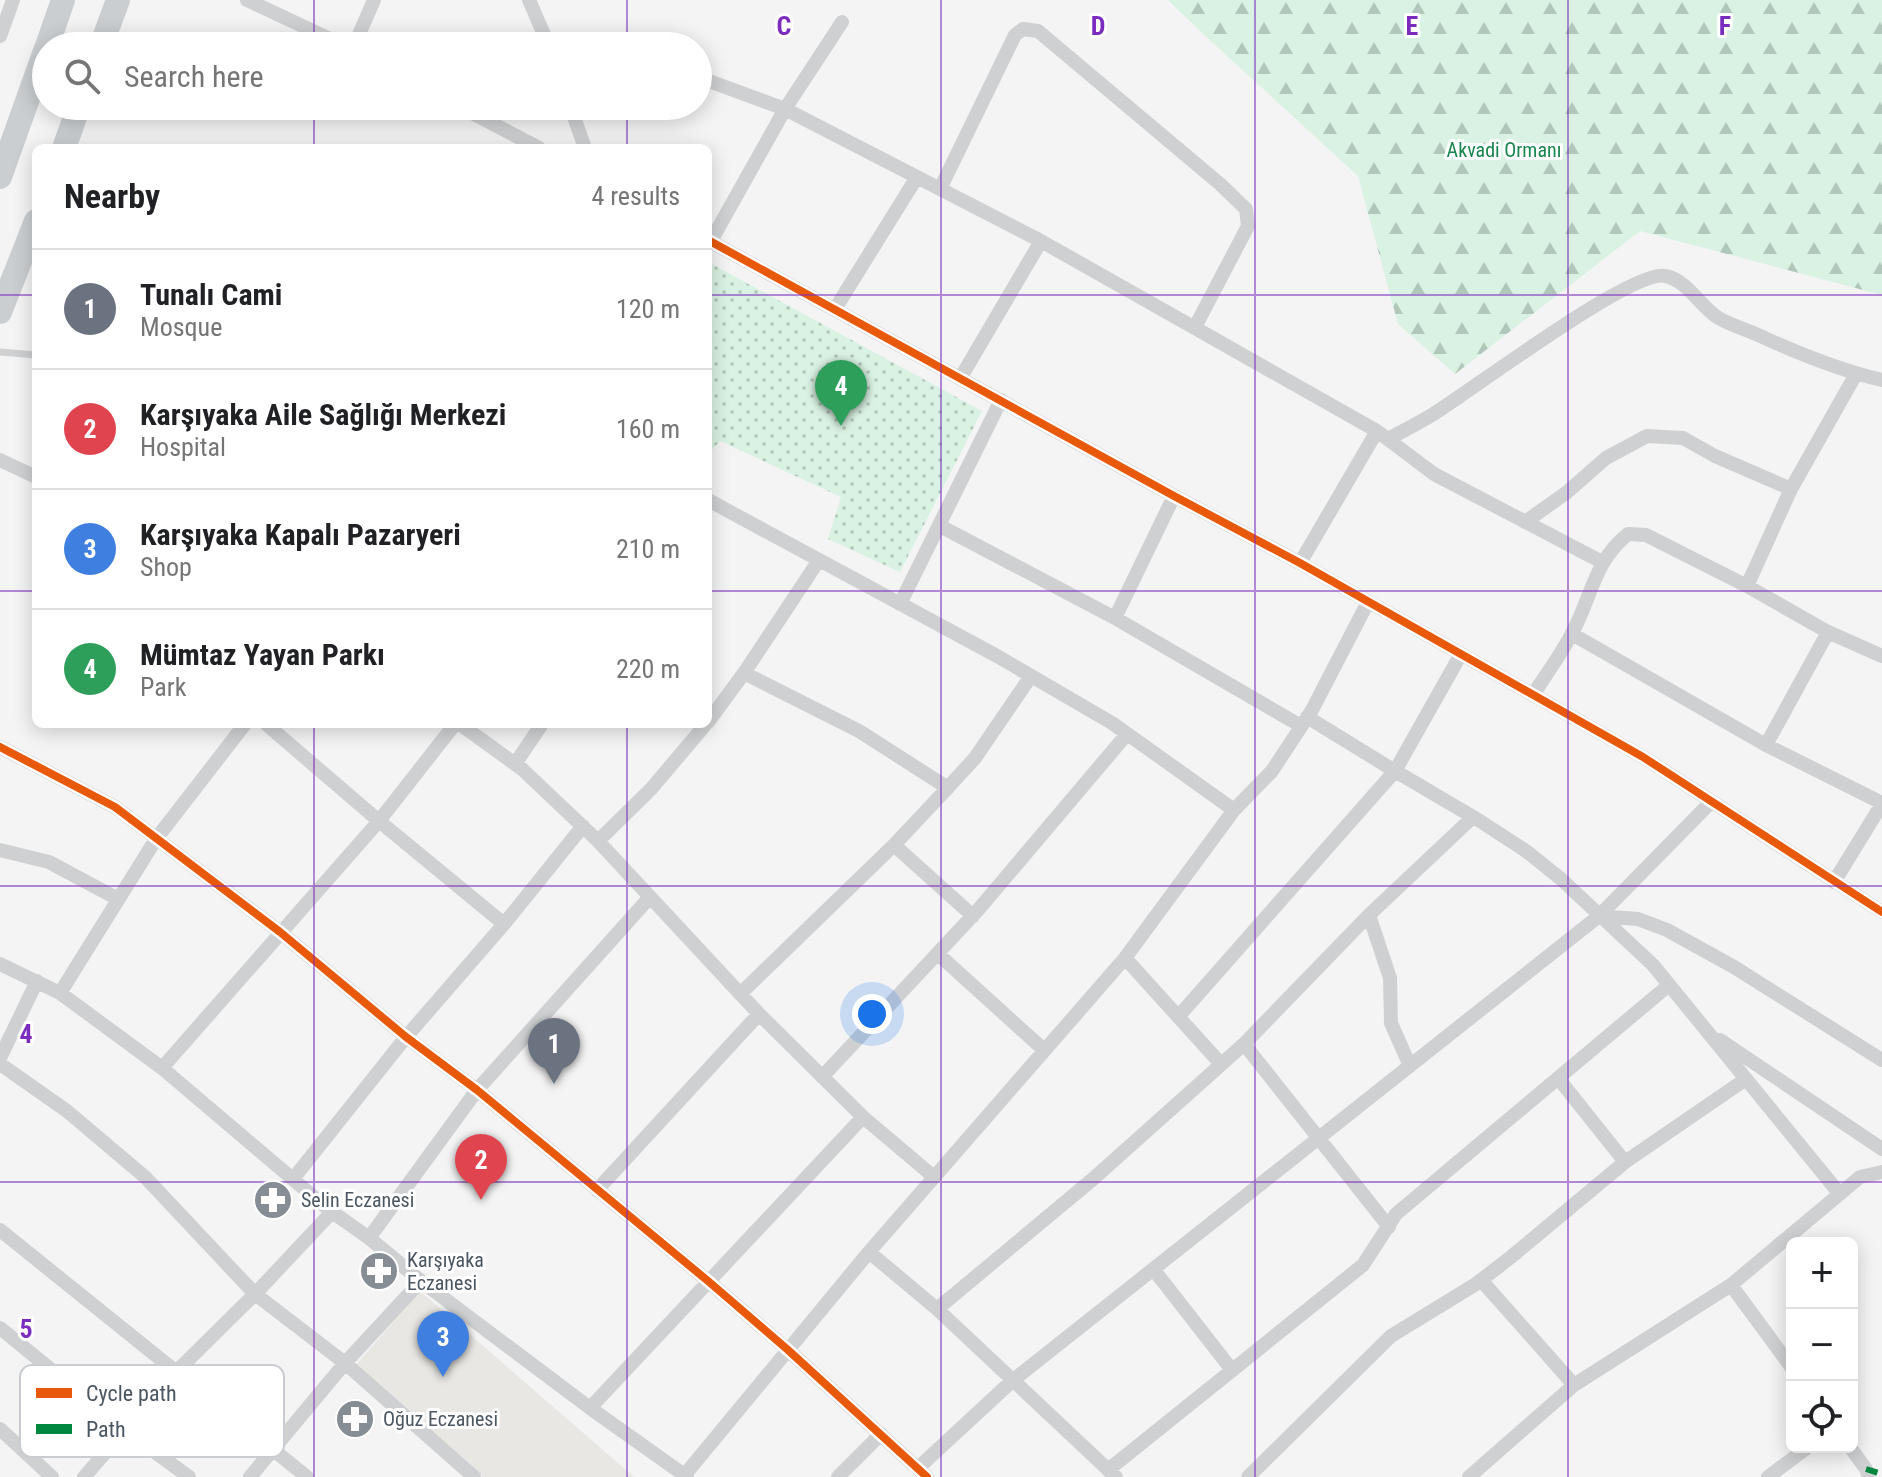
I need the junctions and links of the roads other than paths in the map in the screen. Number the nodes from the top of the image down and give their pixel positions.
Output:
1 (13, 0) edge
2 (63, 0) edge
3 (118, 0) edge
4 (247, 0) edge
5 (374, 0) edge
6 (529, 0) edge
7 (842, 22) dead end
8 (51, 32) edge
9 (106, 32) edge
10 (315, 32) edge
11 (360, 32) edge
12 (543, 32) edge
13 (0, 36) edge
14 (712, 82) edge
15 (32, 87) edge
16 (785, 109) junction
17 (74, 120) edge
18 (480, 120) edge
19 (575, 120) edge
20 (514, 142) edge
21 (65, 144) edge
22 (584, 144) edge
23 (0, 177) edge
24 (917, 177) junction
25 (940, 189) junction
26 (32, 231) edge
27 (712, 235) edge
28 (1041, 241) junction
29 (712, 242) edge
30 (835, 309) junction
31 (0, 312) edge
32 (1195, 327) junction
33 (0, 352) edge
34 (32, 355) edge
35 (1856, 374) junction
36 (961, 377) junction
37 (1882, 380) edge
38 (1001, 400) junction
39 (1382, 435) junction
40 (0, 460) edge
41 (32, 475) edge
42 (1791, 489) junction
43 (1174, 496) junction
44 (712, 502) edge
45 (1525, 522) junction
46 (940, 526) junction
47 (819, 560) junction
48 (1602, 562) junction
49 (1300, 563) junction
50 (1747, 586) junction
51 (1368, 602) junction
52 (900, 604) junction
53 (1115, 618) junction
54 (1828, 632) junction
55 (1572, 634) junction
56 (1461, 654) junction
57 (1882, 656) edge
58 (744, 673) junction
59 (1031, 676) junction
60 (1533, 695) junction
61 (712, 716) edge
62 (1304, 722) junction
63 (242, 728) edge
64 (271, 728) edge
65 (455, 728) edge
66 (464, 728) edge
67 (539, 728) edge
68 (703, 728) edge
69 (1127, 734) junction
70 (1766, 745) junction
71 (0, 747) edge
72 (515, 764) junction
73 (1395, 771) junction
74 (948, 788) junction
75 (1711, 802) junction
76 (1882, 803) edge
77 (1234, 810) junction
78 (1473, 817) junction
79 (379, 821) junction
80 (583, 826) junction
81 (156, 839) junction
82 (598, 841) junction
83 (894, 845) junction
84 (0, 850) edge
85 (1834, 882) junction
86 (650, 897) junction
87 (118, 899) junction
88 (1882, 912) edge
89 (1369, 915) junction
90 (973, 916) junction
91 (1599, 916) junction
92 (504, 924) junction
93 (280, 932) junction
94 (938, 954) junction
95 (1125, 958) junction
96 (0, 964) edge
97 (37, 981) junction
98 (1669, 985) junction
99 (60, 993) junction
100 (740, 994) junction
101 (759, 1014) junction
102 (1178, 1017) junction
103 (1707, 1031) junction
104 (406, 1037) junction
105 (1244, 1044) junction
106 (1044, 1050) junction
107 (0, 1058) edge
108 (1882, 1060) edge
109 (0, 1064) edge
110 (1221, 1064) junction
111 (1410, 1066) junction
112 (162, 1068) junction
113 (822, 1077) junction
114 (1558, 1078) junction
115 (1746, 1079) junction
116 (477, 1090) junction
117 (863, 1117) junction
118 (1319, 1138) junction
119 (1882, 1149) edge
120 (1625, 1162) junction
121 (1882, 1172) edge
122 (934, 1177) junction
123 (293, 1179) junction
124 (597, 1190) junction
125 (1839, 1193) junction
126 (332, 1212) junction
127 (1389, 1227) junction
128 (0, 1230) edge
129 (369, 1238) junction
130 (869, 1252) junction
131 (1154, 1270) junction
132 (1481, 1280) junction
133 (421, 1281) junction
134 (708, 1281) junction
135 (1731, 1285) junction
136 (255, 1294) junction
137 (937, 1309) junction
138 (0, 1328) edge
139 (788, 1350) junction
140 (1786, 1360) edge
141 (345, 1363) junction
142 (45, 1365) edge
143 (167, 1365) edge
144 (183, 1365) edge
145 (1232, 1370) junction
146 (1012, 1381) junction
147 (1574, 1385) junction
148 (590, 1408) junction
149 (0, 1429) edge
150 (881, 1434) junction
151 (284, 1437) edge
152 (20, 1447) edge
153 (1800, 1453) edge
154 (1854, 1453) edge
155 (30, 1457) edge
156 (102, 1457) edge
157 (162, 1457) edge
158 (267, 1457) edge
159 (282, 1457) edge
160 (922, 1472) edge
161 (1112, 1473) edge
162 (685, 1476) edge
163 (52, 1477) edge
164 (84, 1477) edge
165 (189, 1477) edge
166 (250, 1477) edge
167 (307, 1477) edge
168 (474, 1477) edge
169 (838, 1477) edge
170 (1248, 1477) edge
171 (1469, 1477) edge
172 (1768, 1477) edge
173 (1869, 1477) edge

1 - 13 street
2 - 8 main road
3 - 9 main road
4 - 10 street
5 - 11 street
6 - 12 street
7 - 16 street
14 - 16 street
15 - 23 main road
16 - 24 street
16 - 27 street
17 - 21 main road
18 - 20 street
19 - 22 street
24 - 25 street
24 - 30 street
25 - 28 street
25 - 32 street
26 - 31 main road
28 - 32 street
28 - 36 street
29 - 30 street
30 - 36 street
32 - 39 street
33 - 34 lane
35 - 37 street
35 - 39 street
35 - 42 street
36 - 38 street
38 - 43 street
38 - 46 street
39 - 45 street
39 - 49 street
40 - 41 street
42 - 45 street
42 - 50 street
43 - 49 street
43 - 53 street
44 - 47 street
45 - 48 street
46 - 52 street
46 - 53 street
47 - 52 street
47 - 58 street
48 - 50 street
48 - 55 street
49 - 51 street
50 - 54 street
51 - 56 street
51 - 62 street
52 - 59 street
53 - 62 street
54 - 57 street
54 - 70 street
55 - 60 street
55 - 70 street
56 - 60 street
56 - 73 street
58 - 61 street
58 - 74 street
59 - 69 street
59 - 74 street
60 - 75 street
62 - 73 street
62 - 77 street
63 - 81 street
64 - 79 street
65 - 79 street
66 - 72 street
67 - 72 street
68 - 82 street
69 - 77 street
69 - 90 street
70 - 76 street
71 - 81 street
72 - 80 street
73 - 78 street
73 - 102 street
74 - 83 street
75 - 85 street
75 - 91 street
76 - 85 street
77 - 95 street
78 - 89 street
78 - 91 street
79 - 92 street
79 - 93 street
80 - 82 street
80 - 92 street
81 - 87 street
81 - 93 street
82 - 86 street
83 - 90 street
83 - 100 street
84 - 87 street
85 - 88 street
86 - 100 street
86 - 116 street
87 - 99 street
89 - 105 street
89 - 111 street
90 - 94 street
91 - 98 street
91 - 108 street
91 - 111 street
92 - 104 street
93 - 104 street
93 - 112 street
94 - 106 street
94 - 113 street
95 - 102 street
95 - 106 street
96 - 97 street
97 - 99 street
97 - 107 street
98 - 103 street
98 - 114 street
99 - 112 street
100 - 101 street
101 - 113 street
101 - 124 street
102 - 110 street
103 - 115 street
103 - 119 street
104 - 116 street
104 - 123 street
105 - 110 street
105 - 118 street
106 - 122 street
109 - 136 street
110 - 137 street
111 - 118 street
112 - 123 street
113 - 117 street
114 - 120 street
114 - 127 street
115 - 120 street
115 - 125 street
116 - 124 street
116 - 129 street
117 - 122 street
117 - 134 street
118 - 127 street
118 - 131 street
120 - 132 street
121 - 125 street
122 - 130 street
123 - 126 street
124 - 134 street
125 - 135 street
126 - 129 street
126 - 136 street
127 - 145 street
128 - 143 street
129 - 133 street
130 - 137 street
130 - 139 street
131 - 145 street
131 - 146 street
132 - 147 street
132 - 170 street
133 - 141 street
133 - 148 street
134 - 139 street
134 - 148 street
135 - 140 street
135 - 147 street
136 - 141 street
136 - 144 street
137 - 146 street
138 - 142 street
139 - 150 street
139 - 162 street
141 - 151 street
141 - 168 street
145 - 161 street
146 - 160 street
146 - 161 street
147 - 171 street
148 - 162 street
149 - 152 street
150 - 160 street
150 - 169 street
153 - 172 street
154 - 173 street
155 - 163 street
156 - 164 street
157 - 165 street
158 - 166 street
159 - 167 street

